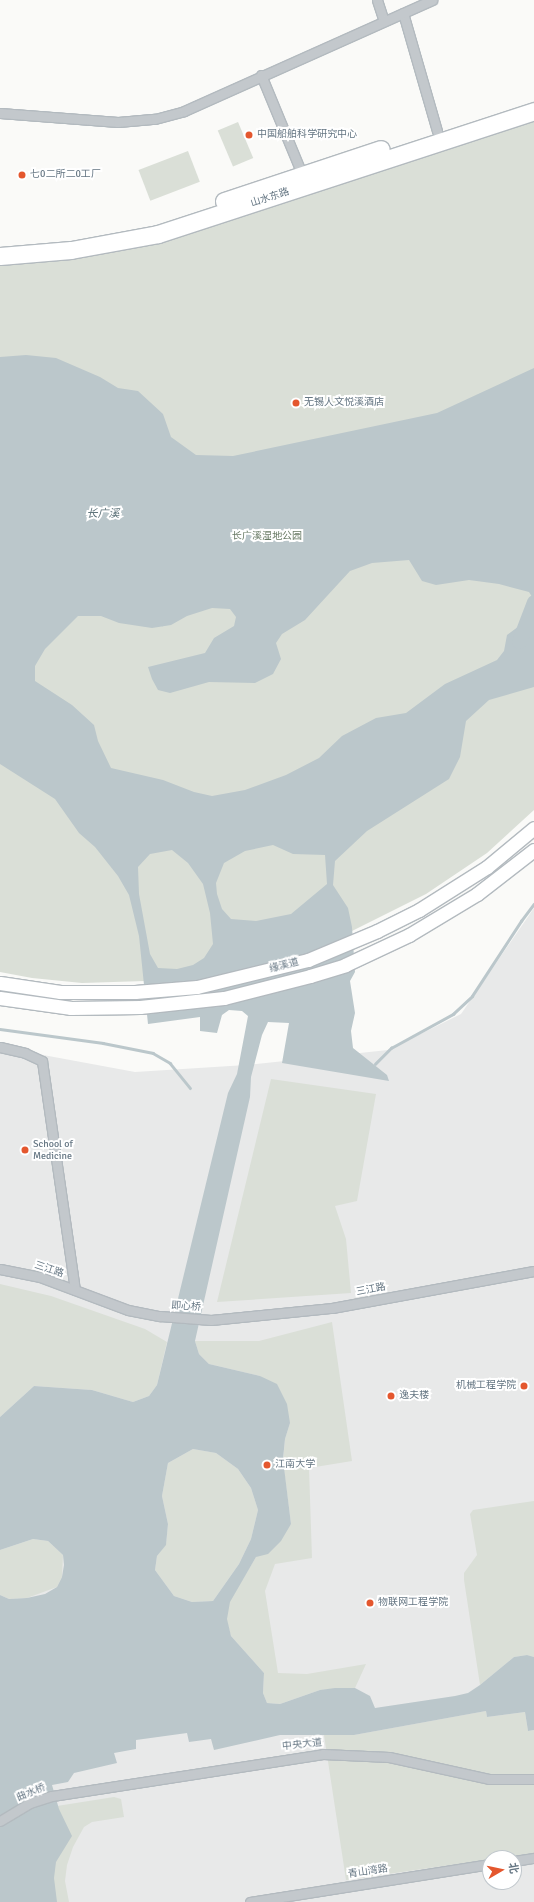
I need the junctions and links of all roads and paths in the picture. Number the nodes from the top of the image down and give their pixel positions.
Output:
1 (377, 0) edge
2 (432, 0) edge
3 (403, 13) junction
4 (384, 21) junction
5 (261, 75) junction
6 (534, 100) edge
7 (534, 111) edge
8 (0, 113) edge
9 (437, 131) junction
10 (302, 174) junction
11 (0, 246) edge
12 (0, 256) edge
13 (534, 828) edge
14 (534, 850) edge
15 (0, 983) edge
16 (0, 998) edge
17 (0, 1047) edge
18 (0, 1269) edge
19 (534, 1271) edge
20 (75, 1290) junction
21 (160, 1316) joint
22 (211, 1320) joint
23 (534, 1779) edge
24 (72, 1792) joint
25 (0, 1821) edge
26 (534, 1858) edge
27 (522, 1860) edge
28 (482, 1865) edge
29 (250, 1902) edge

1 - 4 street
2 - 3 street
3 - 4 street
3 - 9 street
4 - 5 street
5 - 8 street
5 - 10 street
6 - 9 highway, 山水东路
7 - 12 highway, 山水东路
9 - 10 highway, 山水东路
10 - 11 highway, 山水东路
13 - 15 main road, 缘溪道
14 - 16 main road, 缘溪道
17 - 20 street
18 - 20 street, 三江路
19 - 22 street, 三江路
20 - 21 street, 三江路
21 - 22 street, 即心桥
23 - 24 street, 中央大道
24 - 25 street, 曲水桥
26 - 27 street
28 - 29 street, 青山湾路

